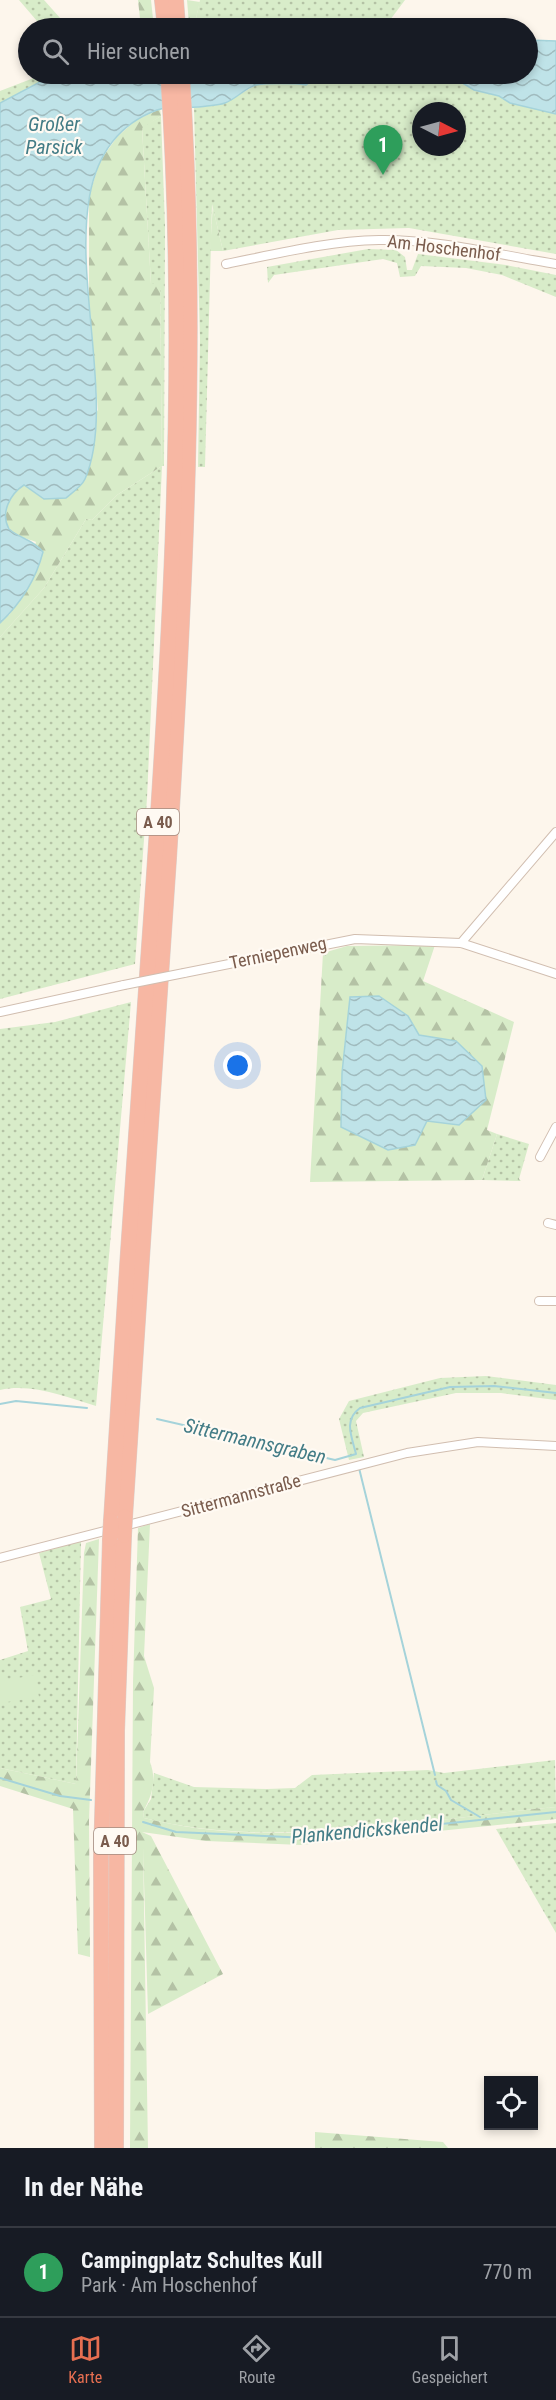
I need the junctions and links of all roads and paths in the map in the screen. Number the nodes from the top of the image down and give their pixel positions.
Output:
1 (162, 0) edge
2 (176, 0) edge
3 (168, 18) edge
4 (173, 18) edge
5 (170, 84) edge
6 (181, 84) edge
7 (178, 122) junction
8 (226, 264) dead end
9 (556, 264) edge
10 (556, 832) edge
11 (461, 943) junction
12 (556, 974) edge
13 (0, 1012) edge
14 (556, 1127) edge
15 (540, 1157) dead end
16 (539, 1301) dead end
17 (556, 1301) edge
18 (556, 1446) edge
19 (117, 1537) junction
20 (0, 1558) edge
21 (102, 2148) edge
22 (116, 2148) edge

1 - 3 highway
2 - 4 highway
5 - 7 highway, A 40
6 - 7 highway, A 40
7 - 19 highway, A 40, bridge
8 - 9 street, Am Hoschenhof
10 - 11 street
11 - 12 street, Terniepenweg
11 - 13 street, Terniepenweg, bridge
14 - 15 street
16 - 17 street
18 - 20 street, Sittermannstraße
19 - 21 highway, A 40
19 - 22 highway, A 40

